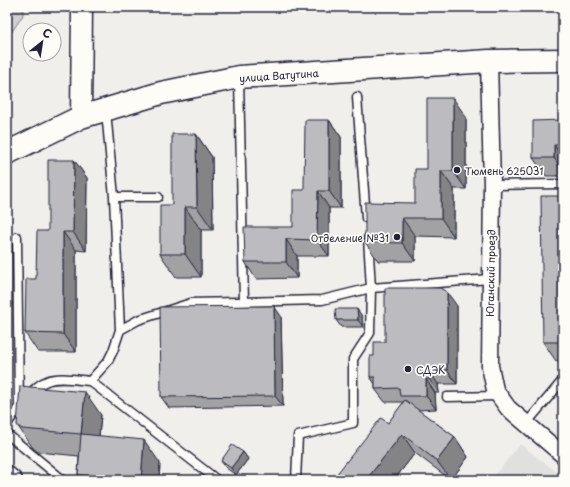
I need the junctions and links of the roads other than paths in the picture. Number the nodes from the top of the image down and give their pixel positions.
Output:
1 (82, 7) edge
2 (563, 60) edge
3 (489, 61) junction
4 (239, 77) junction
5 (357, 97) dead end
6 (106, 109) junction
7 (81, 117) junction
8 (7, 153) edge
9 (563, 184) edge
10 (492, 185) junction
11 (114, 197) junction
12 (158, 197) dead end
13 (17, 237) dead end
14 (490, 279) junction
15 (371, 288) junction
16 (244, 302) junction
17 (120, 330) junction
18 (563, 380) edge
19 (90, 381) junction
20 (499, 396) junction
21 (447, 397) dead end
22 (20, 407) junction
23 (7, 424) edge
24 (525, 425) junction
25 (7, 434) edge
26 (563, 455) edge
27 (7, 474) edge
28 (14, 480) edge
29 (63, 480) edge
30 (217, 480) edge
31 (296, 480) edge

1 - 7 street
2 - 3 main road, улица Ватутина
3 - 4 main road, улица Ватутина
3 - 10 street, Юганский проезд
4 - 6 main road, улица Ватутина
4 - 16 lane
5 - 15 lane
6 - 7 main road, улица Ватутина
6 - 11 lane
7 - 8 main road, улица Ватутина
9 - 10 lane
10 - 14 street, Юганский проезд
11 - 12 lane
11 - 17 lane
13 - 22 lane
14 - 15 lane
14 - 20 street, Юганский проезд
15 - 16 lane
15 - 31 lane
16 - 17 lane
17 - 19 lane
18 - 24 lane
19 - 22 lane
19 - 30 lane
20 - 21 lane
20 - 24 street, Юганский проезд
22 - 23 lane
24 - 26 street, Юганский проезд
25 - 29 lane
27 - 28 street

